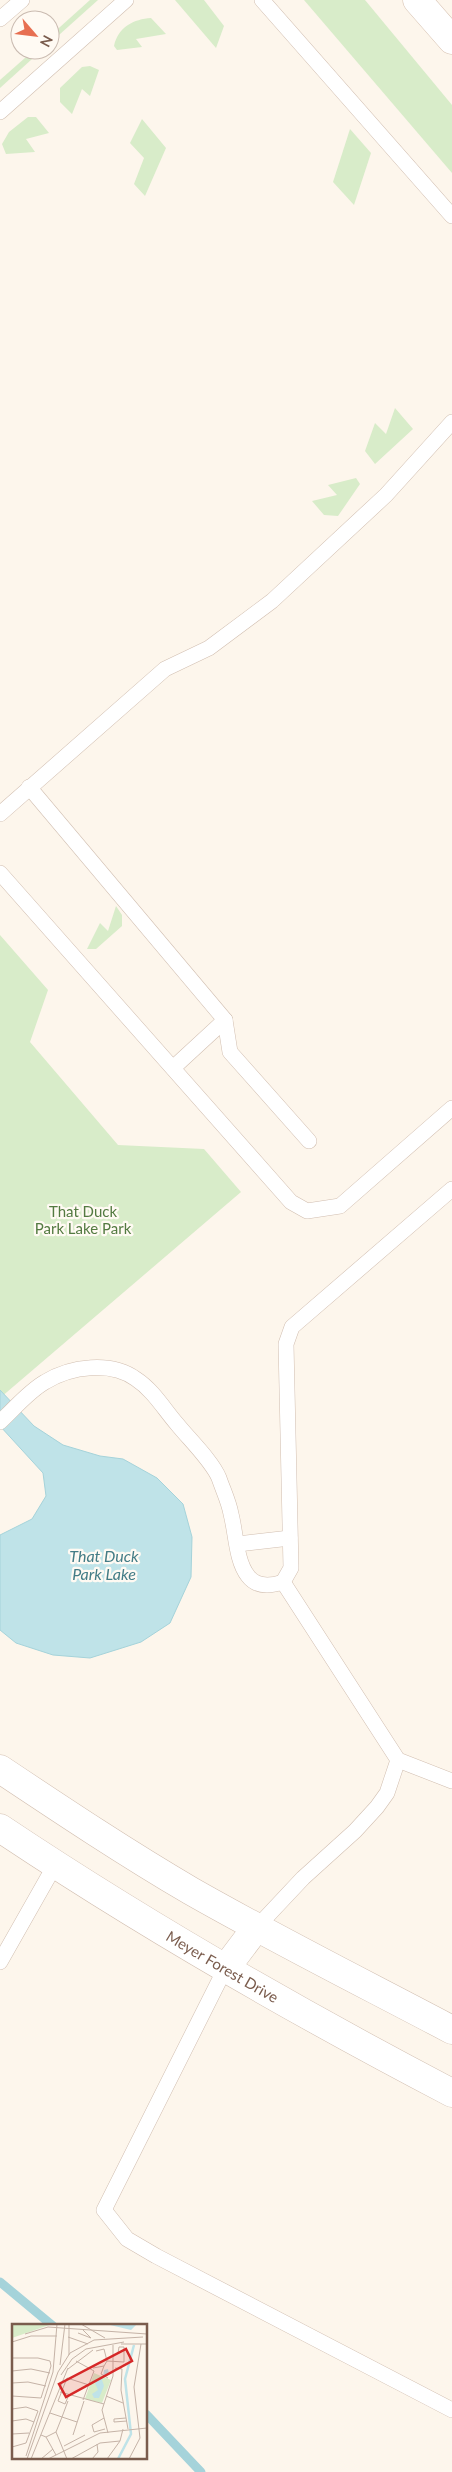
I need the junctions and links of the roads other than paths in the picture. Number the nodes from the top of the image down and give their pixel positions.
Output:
1 (22, 0) edge
2 (126, 0) edge
3 (262, 0) edge
4 (416, 0) edge
5 (0, 19) edge
6 (452, 40) edge
7 (0, 112) edge
8 (452, 216) edge
9 (452, 422) edge
10 (29, 787) junction
11 (0, 814) edge
12 (0, 873) edge
13 (225, 1020) junction
14 (173, 1068) junction
15 (452, 1108) edge
16 (308, 1141) dead end
17 (452, 1189) edge
18 (0, 1422) edge
19 (290, 1538) junction
20 (238, 1544) junction
21 (283, 1582) junction
22 (398, 1760) junction
23 (0, 1769) edge
24 (452, 1782) edge
25 (0, 1828) edge
26 (55, 1865) junction
27 (256, 1928) junction
28 (0, 1962) edge
29 (225, 1969) junction
30 (452, 2030) edge
31 (452, 2093) edge
32 (452, 2410) edge

1 - 5 lane
2 - 7 lane
3 - 8 lane
4 - 6 street
9 - 10 lane
10 - 11 lane
10 - 13 lane
12 - 14 lane
13 - 14 lane
13 - 16 lane
14 - 15 lane
17 - 19 lane
18 - 20 lane
19 - 20 lane
19 - 21 lane
20 - 21 lane
21 - 22 lane
22 - 24 lane
22 - 27 lane
23 - 27 street
25 - 26 street, Meyer Forest Drive
26 - 28 lane
26 - 29 street, Meyer Forest Drive
27 - 29 street
27 - 30 street
29 - 31 street, Meyer Forest Drive
29 - 32 lane

